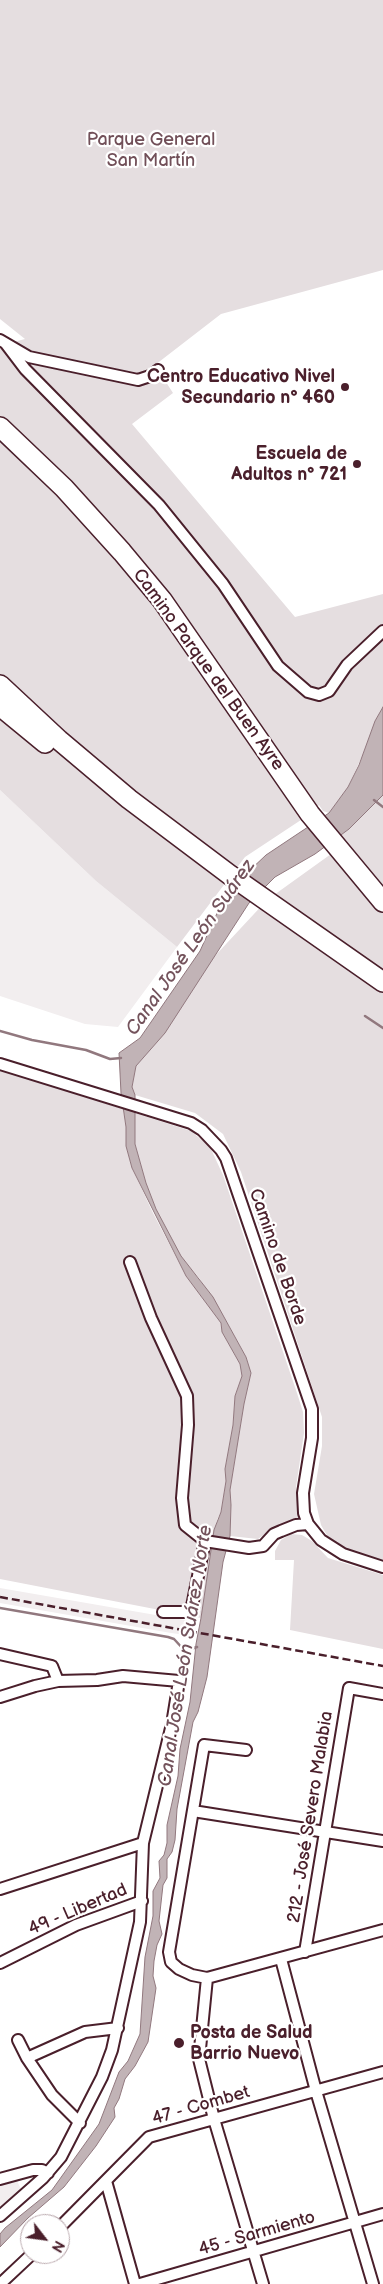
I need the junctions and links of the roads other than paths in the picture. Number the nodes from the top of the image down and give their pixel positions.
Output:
1 (3, 342) edge
2 (158, 370) dead end
3 (0, 427) edge
4 (383, 631) edge
5 (0, 685) edge
6 (0, 706) edge
7 (129, 799) junction
8 (383, 902) edge
9 (383, 982) edge
10 (0, 1064) edge
11 (130, 1262) dead end
12 (308, 1524) junction
13 (207, 1541) junction
14 (383, 1567) edge
15 (163, 1612) dead end
16 (0, 1654) edge
17 (58, 1681) junction
18 (383, 1694) edge
19 (0, 1697) edge
20 (246, 1750) dead end
21 (193, 1811) junction
22 (325, 1831) junction
23 (383, 1841) edge
24 (143, 1843) junction
25 (0, 1889) edge
26 (142, 1901) junction
27 (383, 1930) edge
28 (305, 1952) junction
29 (281, 1959) junction
30 (0, 1963) edge
31 (207, 1978) junction
32 (118, 2028) junction
33 (18, 2040) dead end
34 (27, 2058) junction
35 (383, 2072) edge
36 (316, 2091) junction
37 (214, 2119) junction
38 (80, 2123) junction
39 (48, 2173) junction
40 (0, 2179) edge
41 (106, 2181) junction
42 (383, 2214) edge
43 (0, 2216) edge
44 (70, 2217) edge
45 (356, 2222) junction
46 (254, 2252) junction
47 (22, 2264) edge
48 (2, 2283) edge
49 (135, 2284) edge
50 (140, 2284) edge
51 (263, 2284) edge
52 (372, 2284) edge

1 - 2 street
1 - 4 street
3 - 8 highway, Camino Parque del Buen Ayre
5 - 7 highway
6 - 7 highway
7 - 9 highway
10 - 12 street, Camino de Borde
11 - 13 street
12 - 13 street
12 - 14 street
13 - 15 street
16 - 17 street
17 - 19 street
17 - 24 street
18 - 22 street, 212 - José Severo Malabia
20 - 21 street
21 - 22 street
21 - 31 street
22 - 23 street
22 - 28 street, 212 - José Severo Malabia
24 - 25 street
24 - 26 street
26 - 30 street, 49 - Libertad
26 - 32 street
27 - 28 street
28 - 29 street
29 - 31 street
29 - 36 street
31 - 37 street
32 - 34 street
32 - 38 street
33 - 34 street
34 - 38 street
35 - 36 street, 47 - Combet
36 - 37 street, 47 - Combet
36 - 45 street
37 - 41 street, 47 - Combet
37 - 46 street
38 - 39 street
39 - 40 street
39 - 43 street
41 - 44 street, 47 - Combet
41 - 49 street
42 - 45 street, 45 - Sarmiento
45 - 46 street, 45 - Sarmiento
45 - 52 street
46 - 50 street, 45 - Sarmiento
46 - 51 street
47 - 48 street

